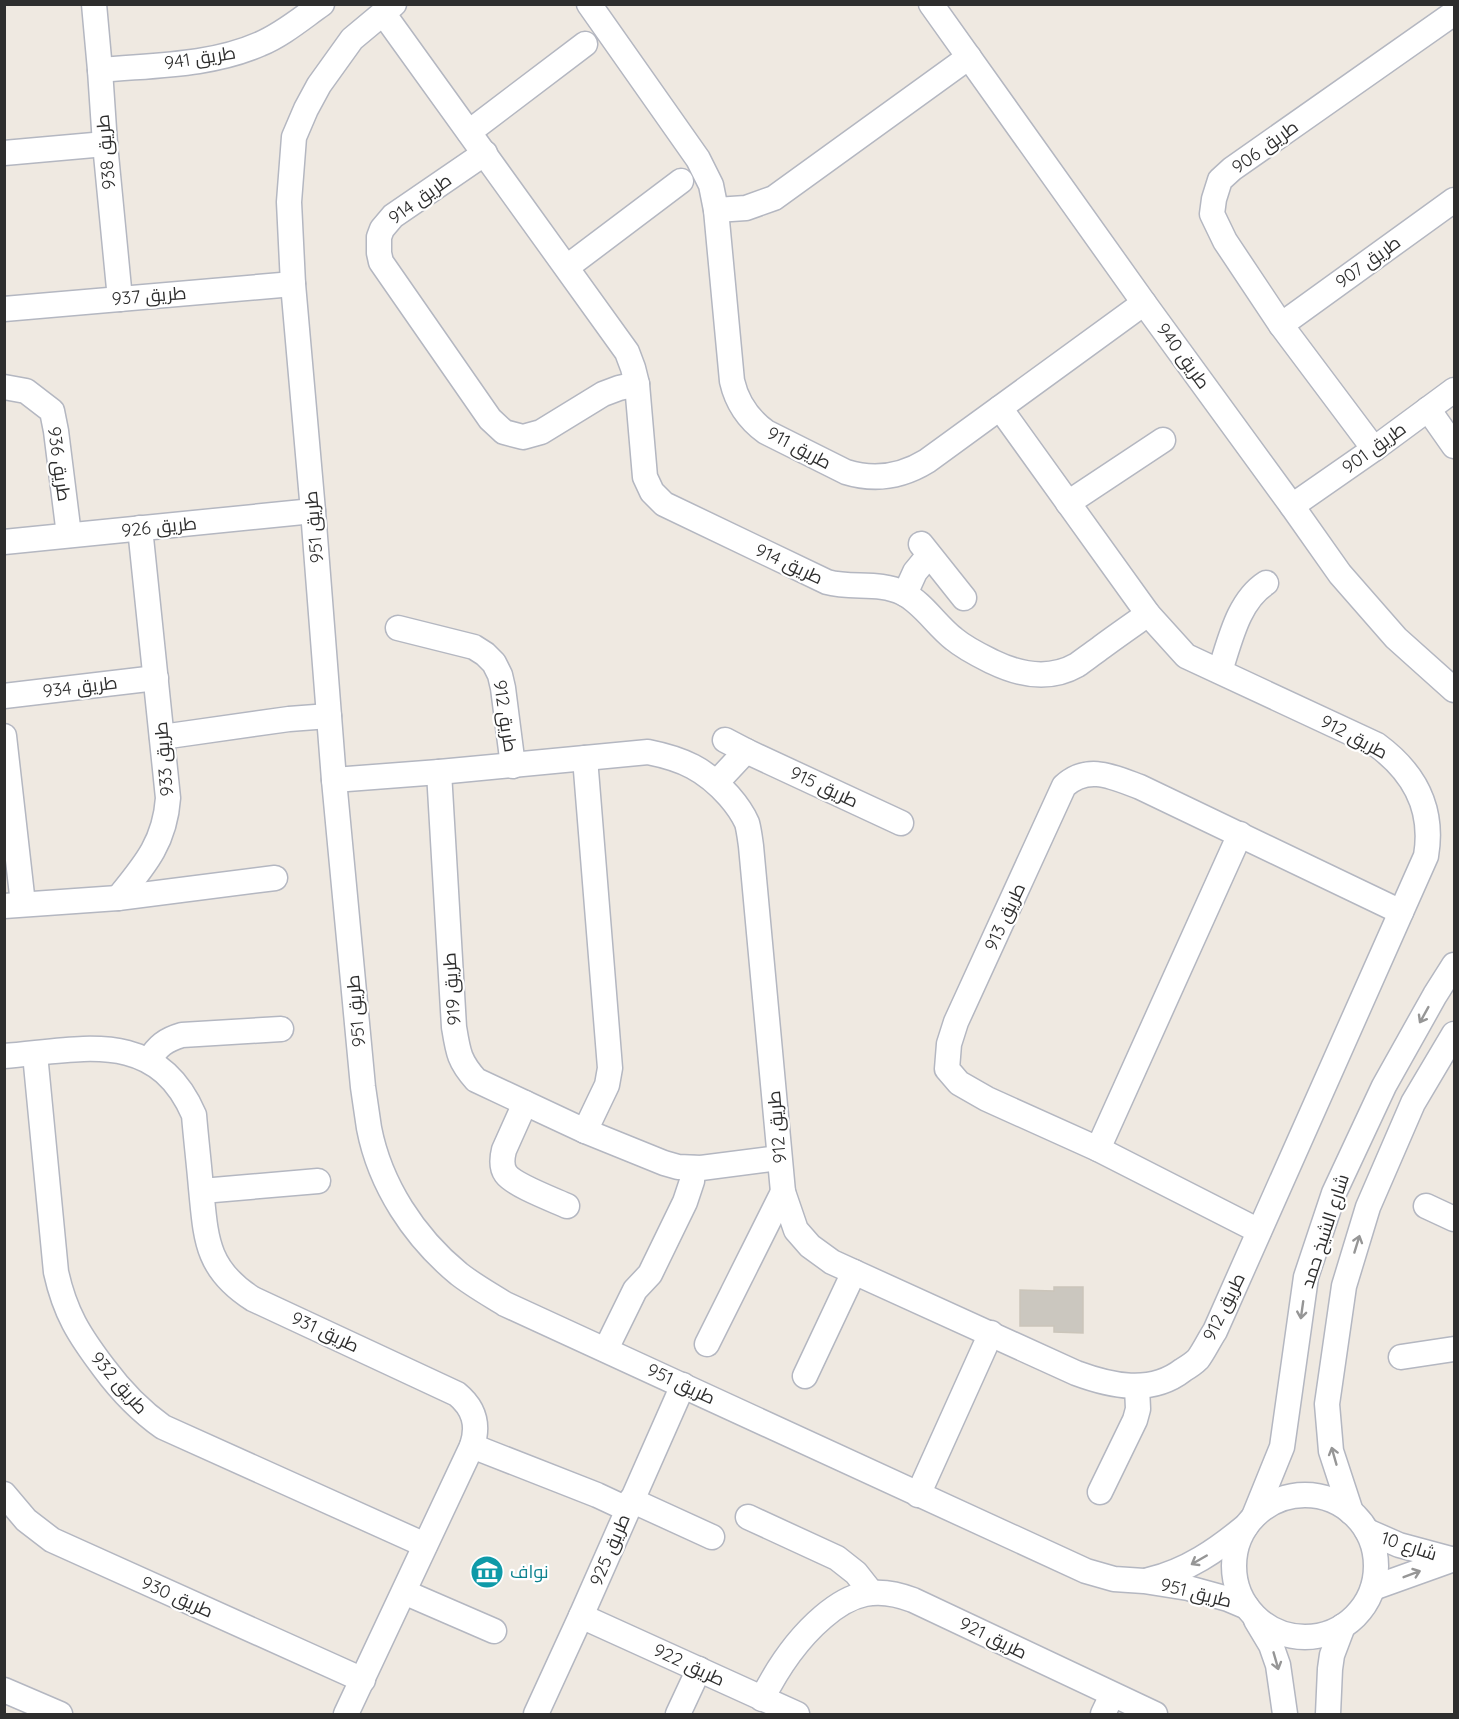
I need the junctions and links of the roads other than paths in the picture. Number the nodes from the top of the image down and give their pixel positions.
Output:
1 (94, 4) edge
2 (322, 4) edge
3 (589, 4) edge
4 (931, 4) edge
5 (389, 9) edge
6 (1455, 13) edge
7 (585, 44) dead end
8 (969, 57) junction
9 (100, 70) junction
10 (469, 132) junction
11 (105, 144) junction
12 (4, 153) edge
13 (485, 153) junction
14 (681, 181) dead end
15 (1455, 200) edge
16 (716, 210) junction
17 (567, 267) junction
18 (293, 284) junction
19 (120, 299) junction
20 (1144, 303) junction
21 (4, 309) edge
22 (1281, 324) junction
23 (637, 384) junction
24 (4, 387) edge
25 (1455, 390) edge
26 (1000, 408) junction
27 (1428, 409) junction
28 (1163, 440) dead end
29 (1455, 446) edge
30 (1374, 449) junction
31 (1068, 503) junction
32 (1292, 506) junction
33 (313, 511) junction
34 (140, 528) junction
35 (69, 536) junction
36 (4, 542) edge
37 (1266, 583) dead end
38 (905, 594) junction
39 (964, 598) dead end
40 (1148, 614) junction
41 (398, 628) dead end
42 (1220, 671) junction
43 (156, 678) junction
44 (1455, 690) edge
45 (4, 696) edge
46 (329, 716) junction
47 (4, 736) edge
48 (162, 737) junction
49 (585, 758) junction
50 (513, 766) junction
51 (439, 772) junction
52 (334, 780) junction
53 (717, 782) junction
54 (901, 822) dead end
55 (1240, 834) junction
56 (275, 878) dead end
57 (118, 898) junction
58 (14, 905) edge
59 (1401, 912) junction
60 (1455, 965) edge
61 (281, 1029) dead end
62 (1455, 1034) edge
63 (35, 1054) junction
64 (4, 1056) edge
65 (149, 1060) junction
66 (525, 1102) junction
67 (585, 1131) junction
68 (1098, 1149) junction
69 (779, 1158) junction
70 (693, 1168) junction
71 (318, 1181) dead end
72 (202, 1191) junction
73 (783, 1192) junction
74 (567, 1206) dead end
75 (1426, 1206) dead end
76 (1455, 1219) edge
77 (1259, 1231) junction
78 (855, 1272) junction
79 (991, 1333) junction
80 (707, 1344) dead end
81 (606, 1349) junction
82 (1455, 1349) edge
83 (1401, 1357) dead end
84 (805, 1376) dead end
85 (683, 1385) junction
86 (1137, 1387) junction
87 (472, 1446) junction
88 (1100, 1492) dead end
89 (4, 1494) edge
90 (918, 1495) junction
91 (629, 1504) junction
92 (1351, 1512) junction
93 (748, 1517) dead end
94 (1250, 1521) junction
95 (1367, 1531) junction
96 (712, 1537) dead end
97 (425, 1545) junction
98 (1453, 1559) edge
99 (1144, 1581) junction
100 (1373, 1588) junction
101 (404, 1592) junction
102 (871, 1593) junction
103 (1249, 1610) junction
104 (581, 1616) junction
105 (1343, 1626) junction
106 (494, 1631) dead end
107 (699, 1669) junction
108 (363, 1680) junction
109 (762, 1699) junction
110 (11, 1700) edge
111 (1108, 1705) edge
112 (60, 1714) edge
113 (346, 1714) edge
114 (536, 1714) edge
115 (678, 1714) edge
116 (797, 1714) edge
117 (1155, 1714) edge
118 (1285, 1714) edge
119 (1328, 1714) edge

1 - 9 street, طريق 938
2 - 9 street, طريق 941
3 - 16 street, طريق 911
4 - 8 street, طريق 940
5 - 10 street, طريق 914
5 - 18 street, طريق 951
6 - 22 street, طريق 906
7 - 10 street
8 - 16 street
8 - 20 street, طريق 940
9 - 11 street, طريق 938
10 - 13 street, طريق 914
11 - 12 street
11 - 19 street, طريق 938
13 - 17 street, طريق 914
13 - 23 street, طريق 914
14 - 17 street
15 - 22 street, طريق 907
16 - 26 street, طريق 911
17 - 23 street, طريق 914
18 - 19 street, طريق 937
18 - 33 street, طريق 951
19 - 21 street, طريق 937
20 - 26 street, طريق 911
20 - 32 street, طريق 940
22 - 30 street, طريق 906
23 - 38 street, طريق 914
24 - 35 street, طريق 936
25 - 27 street, طريق 901
26 - 31 street, طريق 912
27 - 29 street
27 - 30 street, طريق 901
28 - 31 street
30 - 32 street, طريق 901
31 - 40 street, طريق 912
32 - 44 street, طريق 940
33 - 34 street, طريق 926
33 - 46 street, طريق 951
34 - 35 street, طريق 926
34 - 43 street, طريق 933
35 - 36 street, طريق 926
37 - 42 street
38 - 39 street
38 - 40 street, طريق 914
40 - 42 street, طريق 912
41 - 50 street, طريق 912
42 - 59 street, طريق 912
43 - 45 street, طريق 934
43 - 48 street, طريق 933
46 - 48 street
46 - 52 street, طريق 951
47 - 58 street
48 - 57 street, طريق 933
49 - 50 street, طريق 912
49 - 53 street, طريق 912
49 - 67 street
50 - 51 street, طريق 912
51 - 52 street, طريق 912
51 - 66 street, طريق 919
52 - 81 street, طريق 951
53 - 54 street, طريق 915
53 - 69 street, طريق 912
55 - 59 street, طريق 913
55 - 68 street
55 - 68 street, طريق 913
56 - 57 street
57 - 58 street
59 - 77 street, طريق 912
60 -> 94 street, شارع الشيخ حمد
61 - 65 street
92 -> 62 street, شارع الشيخ حمد
63 - 64 street, طريق 931
63 - 65 street, طريق 931
63 - 97 street, طريق 932
65 - 72 street, طريق 931
66 - 67 street, طريق 919
66 - 74 street
67 - 70 street, طريق 919
68 - 77 street, طريق 913
69 - 70 street, طريق 919
69 - 73 street, طريق 912
70 - 81 street
71 - 72 street
72 - 87 street, طريق 931
73 - 78 street, طريق 912
73 - 80 street
75 - 76 street
77 - 86 street, طريق 912
78 - 79 street, طريق 912
78 - 84 street
79 - 86 street, طريق 912
79 - 90 street
81 - 85 street, طريق 951
82 - 83 street
85 - 90 street, طريق 951
85 - 91 street, طريق 925
86 - 88 street
87 - 91 street
87 - 97 street, طريق 931
89 - 108 street, طريق 930
90 - 99 street, طريق 951
91 - 96 street
91 - 104 street, طريق 925
92 - 94 street
92 - 95 street
93 - 102 street
94 -> 99 street, طريق 951
94 - 103 street
95 - 98 street, شارع 10
95 - 100 street
97 - 101 street, طريق 931
100 -> 98 street, شارع 10
99 - 103 street, طريق 951
100 - 105 street
101 - 106 street
101 - 108 street, طريق 931
102 - 109 street, طريق 921
102 - 111 street, طريق 921
103 - 105 street
103 -> 118 street
104 - 107 street, طريق 922
104 - 114 street, طريق 925
105 - 119 street
107 - 109 street, طريق 922
107 - 115 street
108 - 113 street, طريق 931
109 - 116 street, طريق 922
110 - 112 street
111 - 117 street, طريق 921

